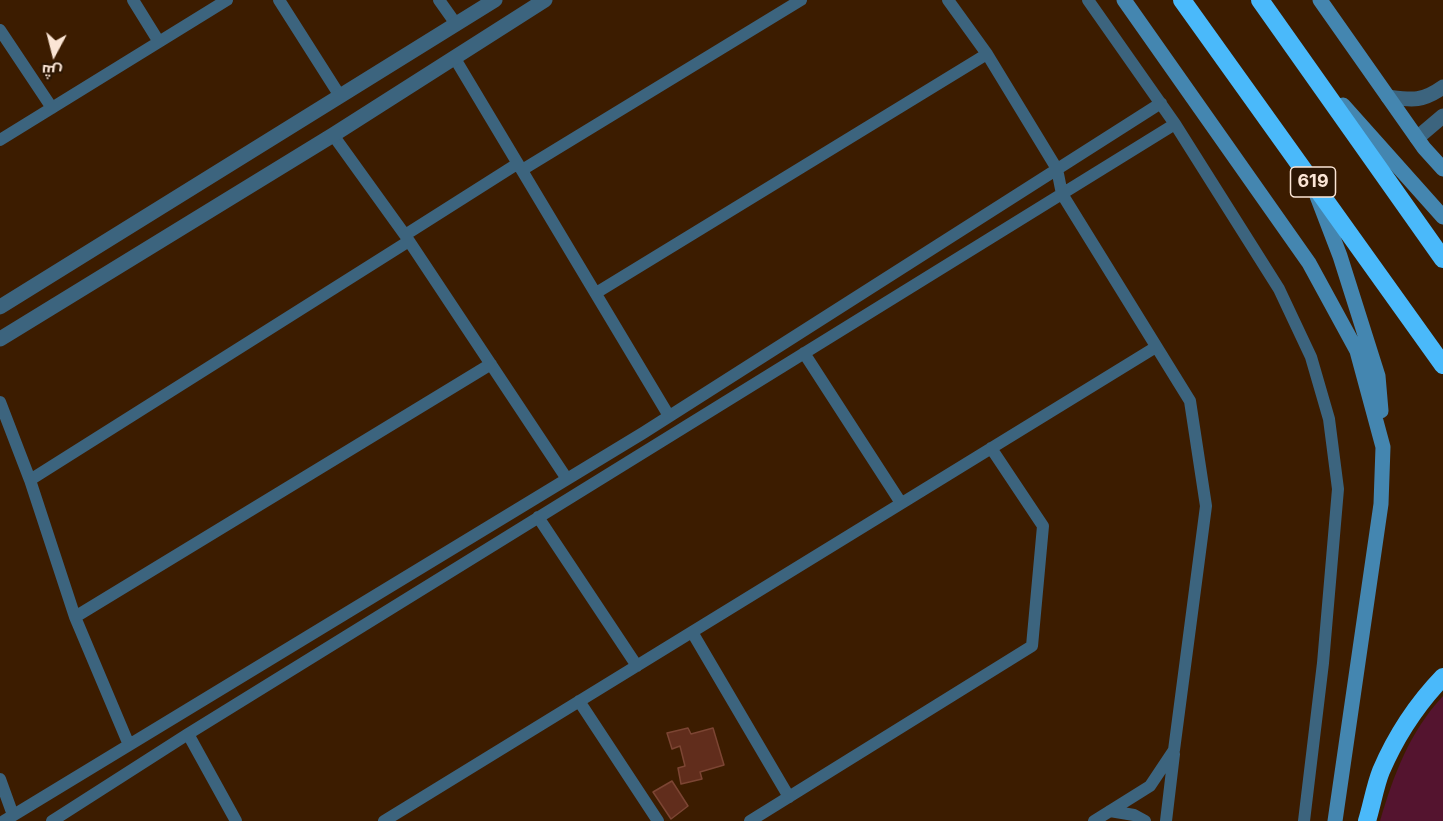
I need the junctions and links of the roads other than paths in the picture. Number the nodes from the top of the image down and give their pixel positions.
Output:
1 (133, 0) edge
2 (227, 0) edge
3 (279, 0) edge
4 (439, 0) edge
5 (495, 0) edge
6 (545, 0) edge
7 (801, 0) edge
8 (948, 0) edge
9 (1088, 0) edge
10 (1124, 0) edge
11 (1182, 0) edge
12 (1260, 0) edge
13 (1320, 0) edge
14 (456, 24) junction
15 (0, 30) edge
16 (159, 42) junction
17 (987, 54) junction
18 (454, 57) junction
19 (1303, 62) junction
20 (1437, 92) edge
21 (340, 96) junction
22 (1388, 97) junction
23 (1161, 103) junction
24 (52, 108) junction
25 (1442, 117) edge
26 (1175, 124) junction
27 (333, 135) junction
28 (1417, 138) junction
29 (0, 140) edge
30 (519, 167) junction
31 (1057, 169) junction
32 (1443, 170) edge
33 (1311, 179) junction
34 (1062, 194) junction
35 (1443, 217) edge
36 (407, 238) junction
37 (1443, 259) edge
38 (596, 293) junction
39 (0, 307) edge
40 (0, 339) edge
41 (1156, 347) junction
42 (804, 353) junction
43 (490, 364) junction
44 (1443, 364) edge
45 (0, 402) edge
46 (669, 416) junction
47 (1383, 447) junction
48 (991, 448) junction
49 (567, 479) junction
50 (30, 480) junction
51 (902, 503) junction
52 (538, 517) junction
53 (75, 617) junction
54 (692, 632) junction
55 (637, 666) junction
56 (1443, 677) edge
57 (579, 701) junction
58 (188, 734) junction
59 (129, 745) junction
60 (1174, 750) junction
61 (0, 779) edge
62 (789, 797) junction
63 (1110, 811) junction
64 (8, 818) edge
65 (52, 821) edge
66 (236, 821) edge
67 (384, 821) edge
68 (658, 821) edge
69 (750, 821) edge
70 (1094, 821) edge
71 (1145, 821) edge
72 (1166, 821) edge
73 (1304, 821) edge
74 (1335, 821) edge
75 (1368, 821) edge

1 - 16 street
2 - 16 street
3 - 21 street
4 - 14 street
5 - 14 street
6 - 18 street
7 - 30 street
8 - 17 street
9 - 23 street
10 - 47 main road
11 - 33 highway, 619
12 - 19 highway
13 - 22 main road
14 - 21 street
15 - 24 street
16 - 24 street
17 - 31 street
17 - 38 street
18 - 27 street
18 - 30 street
19 - 35 main road
19 - 37 highway
20 - 22 street
20 - 25 street
21 - 39 street
22 - 28 main road
23 - 26 street
23 - 31 street
24 - 29 street
25 - 28 street
26 - 34 street
26 - 73 street
27 - 36 street
27 - 40 street
28 - 32 main road
30 - 36 street
30 - 38 street
31 - 34 street
31 - 46 street
33 - 44 highway, 619
33 - 47 main road
34 - 41 street
34 - 42 street
36 - 43 street
36 - 50 street
38 - 46 street
41 - 48 street
41 - 60 street
42 - 51 street
42 - 52 street
43 - 49 street
43 - 53 street
45 - 50 street
46 - 49 street
47 - 74 main road
48 - 51 street
48 - 62 street
49 - 59 street
50 - 53 street
51 - 54 street
52 - 55 street
52 - 58 street
53 - 59 street
54 - 55 street
54 - 62 street
55 - 57 street
56 - 75 highway
57 - 67 street
57 - 68 street
58 - 65 street
58 - 66 street
59 - 64 street
60 - 63 street
60 - 72 street
61 - 64 street
62 - 69 street
63 - 70 street
63 - 71 street

